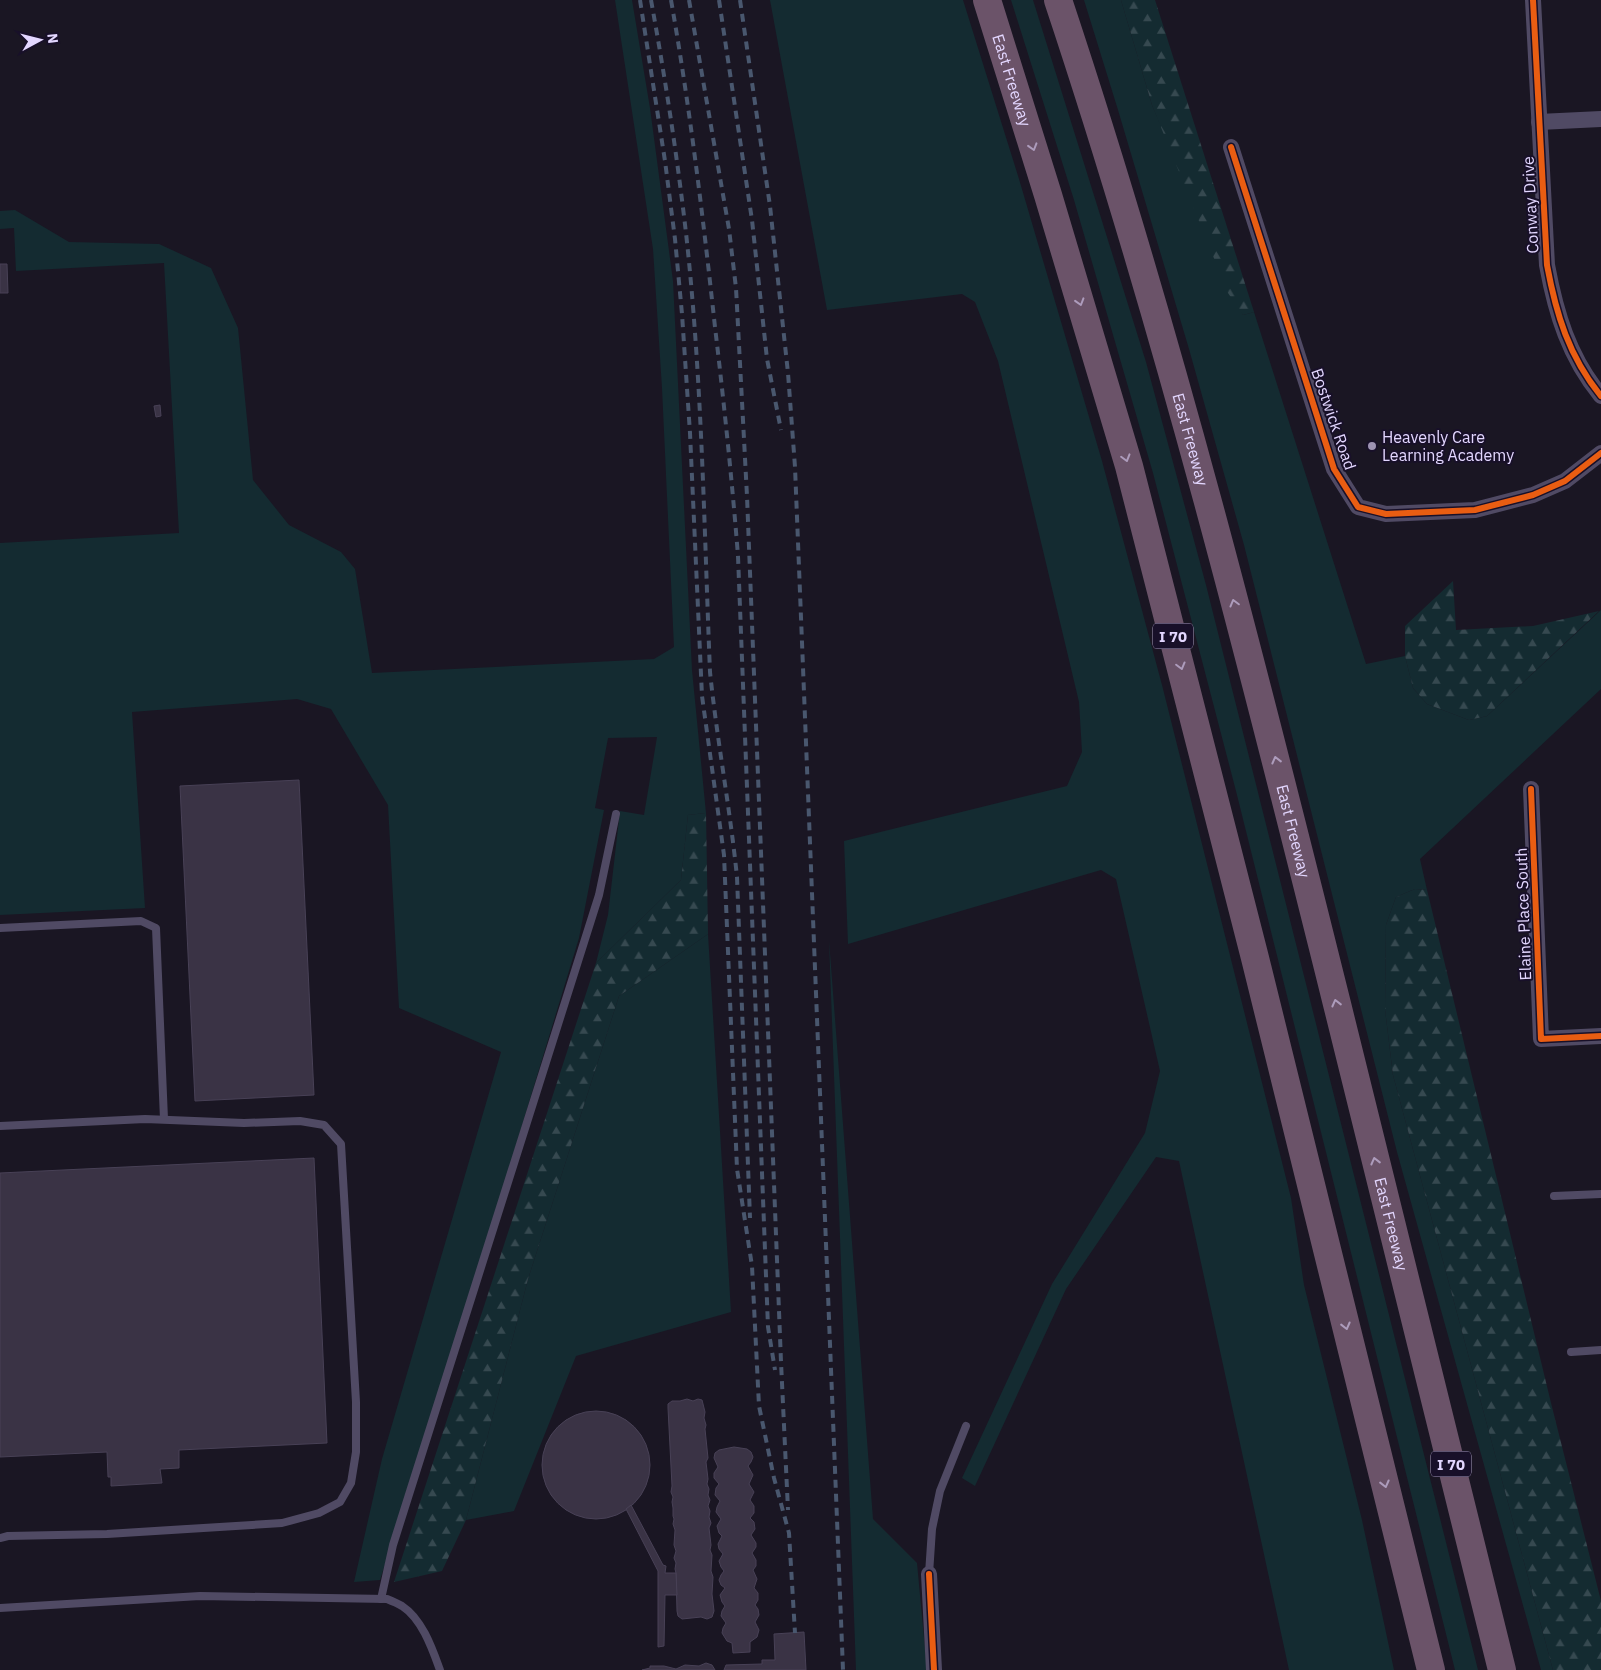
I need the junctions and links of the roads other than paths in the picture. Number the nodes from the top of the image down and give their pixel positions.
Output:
1 (987, 0) edge
2 (1058, 0) edge
3 (1534, 0) edge
4 (1601, 119) edge
5 (1539, 122) junction
6 (1231, 147) dead end
7 (1601, 396) edge
8 (1601, 453) edge
9 (1532, 789) dead end
10 (616, 814) dead end
11 (0, 928) edge
12 (1601, 1036) edge
13 (164, 1120) junction
14 (0, 1126) edge
15 (1601, 1194) edge
16 (1554, 1196) dead end
17 (1415, 1320) junction
18 (1601, 1350) edge
19 (1570, 1352) dead end
20 (966, 1426) dead end
21 (0, 1538) edge
22 (929, 1574) joint
23 (381, 1599) junction
24 (0, 1608) edge
25 (1415, 1609) junction
26 (440, 1670) edge
27 (934, 1670) edge
28 (1418, 1670) edge
29 (1431, 1670) edge
30 (1502, 1670) edge
31 (1519, 1670) edge

1 -> 25 highway, East Freeway / I 70
17 -> 2 highway, East Freeway / I 70
3 - 5 street, Conway Drive
4 - 5 street
5 - 7 street, Conway Drive
6 - 8 street, Bostwick Road
9 - 12 street, Elaine Place South
10 - 23 lane
11 - 13 lane
13 - 14 lane
13 - 21 lane
15 - 16 lane
17 - 30 highway, East Freeway / I 70
17 - 31 highway
18 - 19 lane
20 - 22 lane
22 - 27 street
23 - 24 lane
23 - 26 lane
25 - 28 highway
25 - 29 highway, East Freeway / I 70

